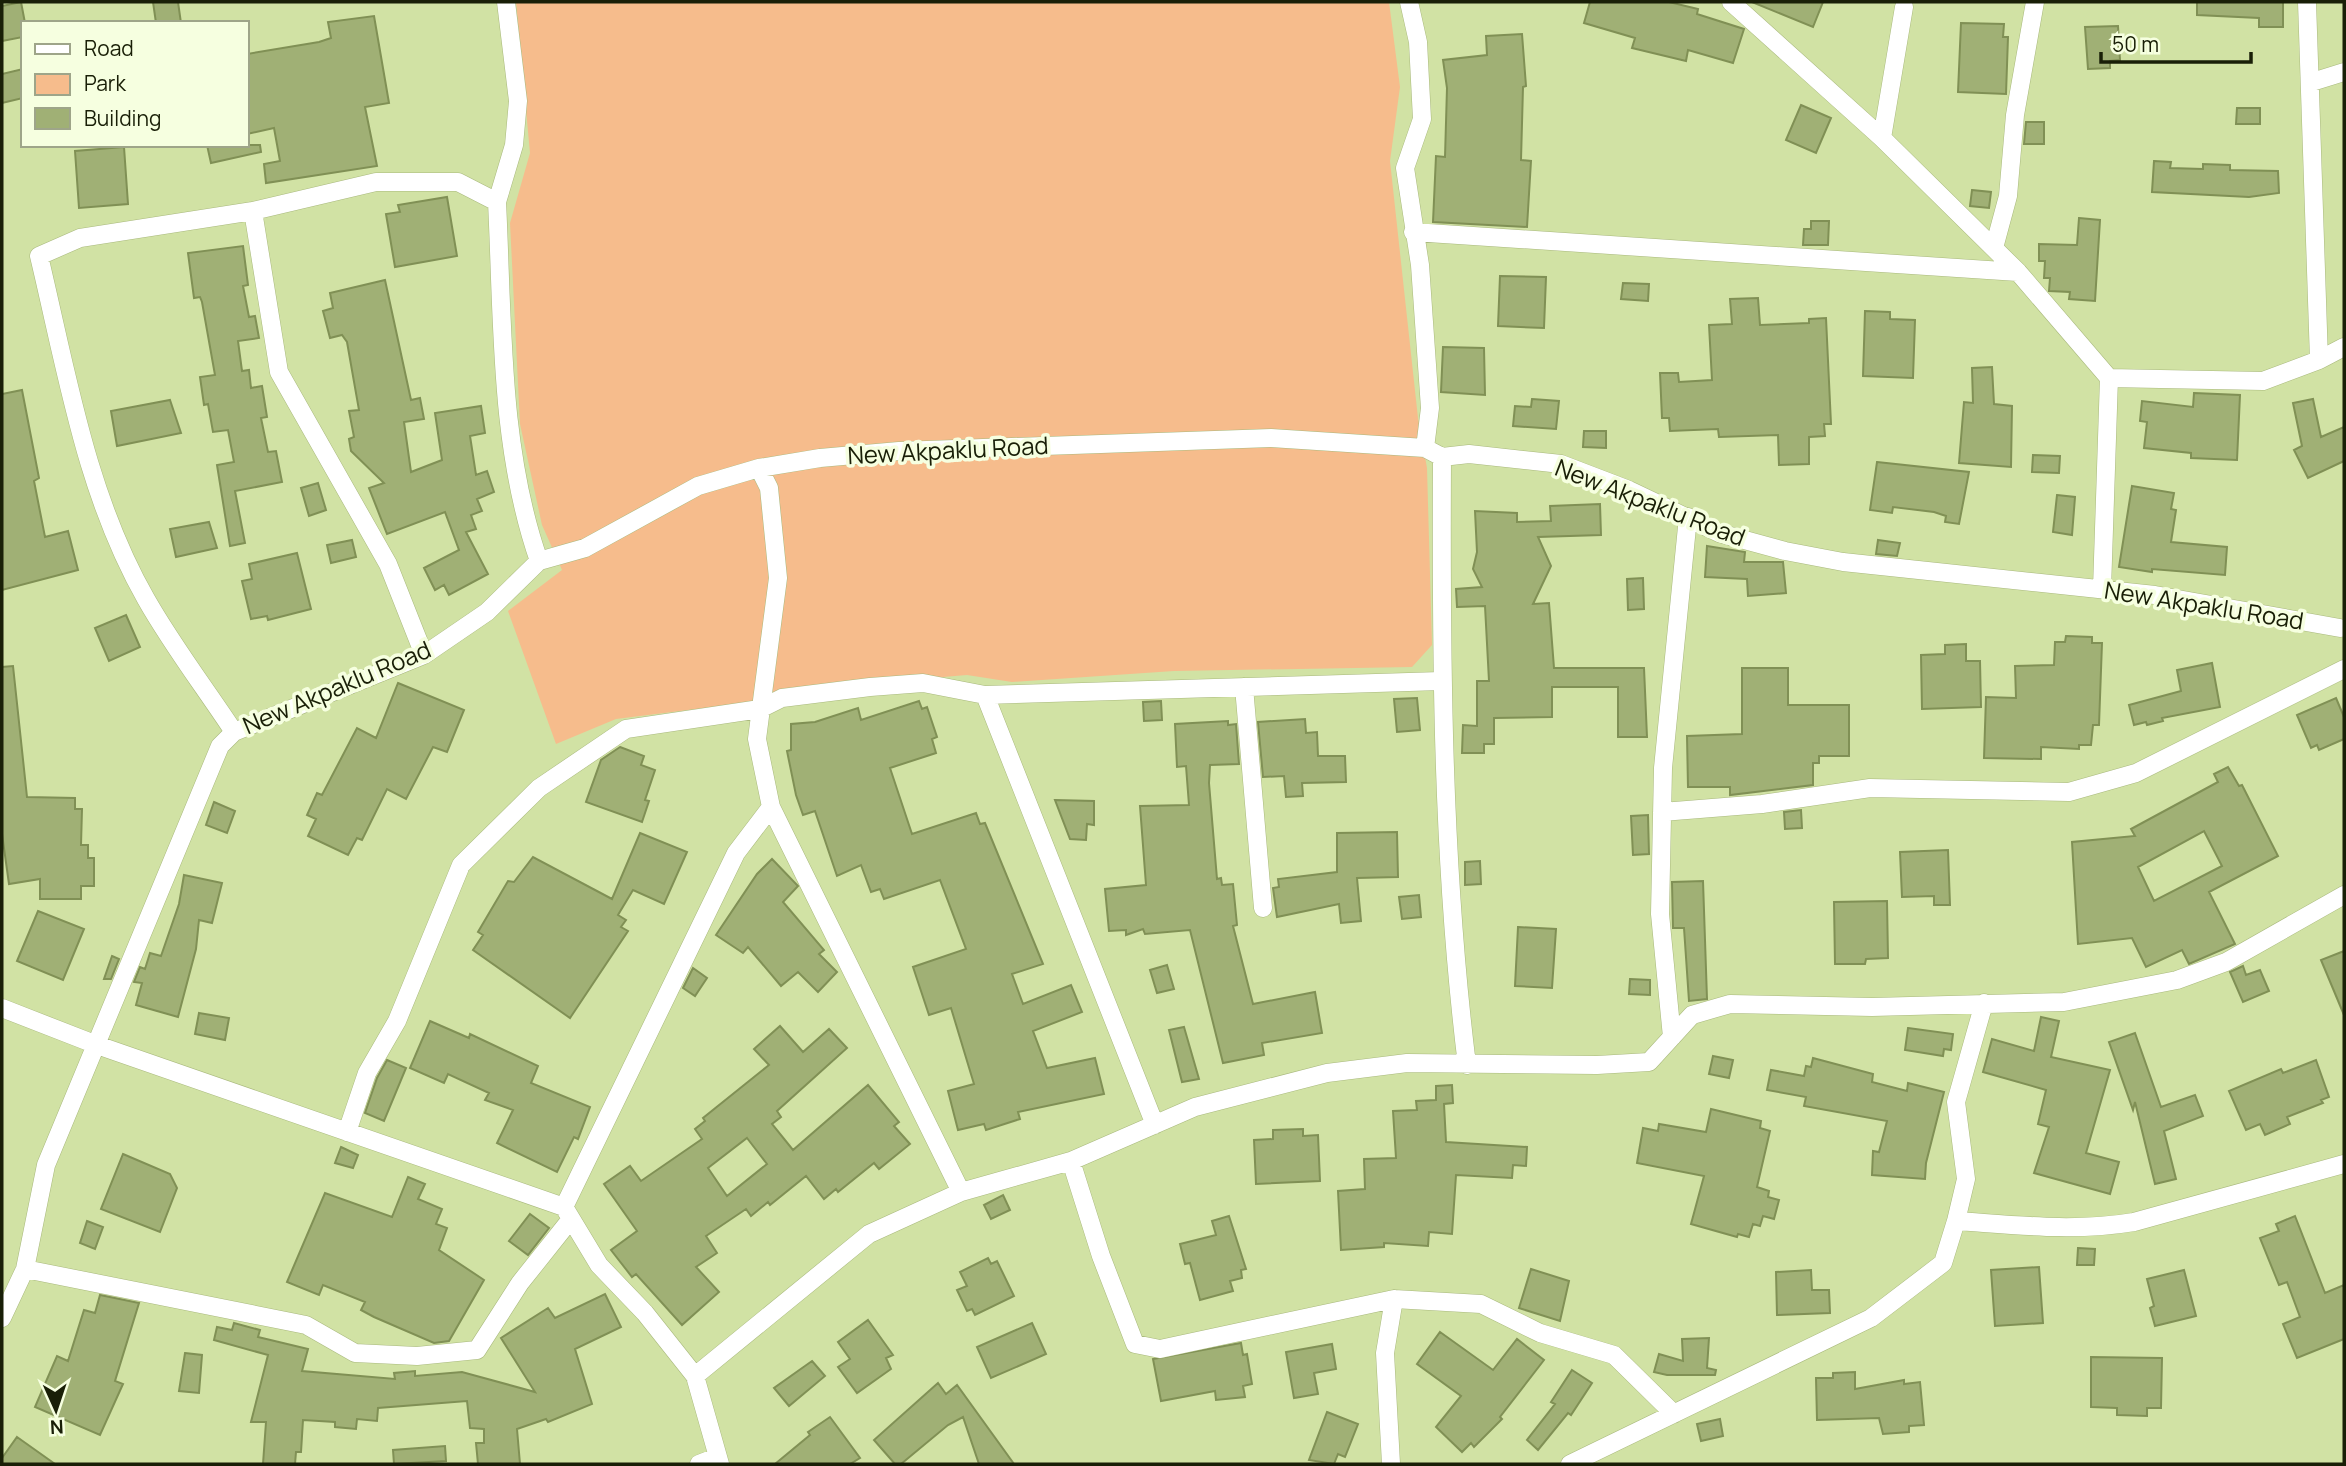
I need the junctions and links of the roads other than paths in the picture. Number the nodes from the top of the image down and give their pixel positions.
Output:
1 (506, 2) edge
2 (1409, 2) edge
3 (1731, 2) edge
4 (2035, 2) edge
5 (2308, 2) edge
6 (1904, 7) dead end
7 (2344, 72) edge
8 (2312, 82) junction
9 (1882, 138) junction
10 (497, 202) junction
11 (253, 211) junction
12 (1413, 232) junction
13 (1994, 248) junction
14 (2018, 272) junction
15 (2344, 347) edge
16 (2319, 360) junction
17 (2109, 378) junction
18 (1425, 448) junction
19 (1442, 457) junction
20 (759, 468) junction
21 (1688, 517) junction
22 (539, 561) junction
23 (2102, 589) junction
24 (2343, 630) edge
25 (424, 655) junction
26 (2344, 670) edge
27 (1441, 681) junction
28 (1244, 687) junction
29 (985, 695) junction
30 (760, 709) junction
31 (234, 732) junction
32 (771, 807) junction
33 (1662, 812) junction
34 (2344, 895) edge
35 (1263, 908) dead end
36 (1984, 1003) junction
37 (2, 1009) edge
38 (1672, 1037) junction
39 (97, 1045) junction
40 (1467, 1065) junction
41 (1155, 1125) junction
42 (347, 1132) junction
43 (1071, 1161) junction
44 (2344, 1164) edge
45 (961, 1192) junction
46 (567, 1213) junction
47 (1956, 1221) junction
48 (24, 1269) junction
49 (1394, 1299) junction
50 (2, 1318) edge
51 (695, 1376) junction
52 (1674, 1414) junction
53 (719, 1461) edge
54 (699, 1464) edge
55 (1391, 1464) edge
56 (1570, 1464) edge

1 - 10 street
2 - 12 street
3 - 9 street
4 - 13 street
5 - 8 street
6 - 9 street
7 - 8 street
8 - 16 street
9 - 13 street
10 - 11 street
10 - 22 street
11 - 25 street
11 - 31 street
12 - 14 street
12 - 18 street
13 - 14 street
14 - 17 street
15 - 16 street
16 - 17 street
17 - 23 street
18 - 19 street, New Akpaklu Road
18 - 20 street, New Akpaklu Road
19 - 21 street, New Akpaklu Road
19 - 27 street
20 - 22 street, New Akpaklu Road
20 - 30 street
21 - 23 street, New Akpaklu Road
21 - 33 street
22 - 25 street, New Akpaklu Road
23 - 24 street, New Akpaklu Road
25 - 31 street, New Akpaklu Road
26 - 33 street
27 - 28 street
27 - 40 street
28 - 29 street
28 - 35 street
29 - 30 street
29 - 41 street
30 - 32 street
30 - 42 street
31 - 39 street, New Akpaklu Road
32 - 45 street
32 - 46 street
33 - 38 street
34 - 36 street
36 - 38 street
36 - 47 street
37 - 39 street
38 - 40 street
39 - 42 street
39 - 48 street, New Akpaklu Road
40 - 41 street
41 - 43 street
42 - 46 street
43 - 45 street
43 - 49 street
44 - 47 street
45 - 51 street
46 - 48 street
46 - 51 street
47 - 52 street
48 - 50 street, New Akpaklu Road
49 - 52 street
49 - 55 street
51 - 53 street
52 - 56 street
53 - 54 street

